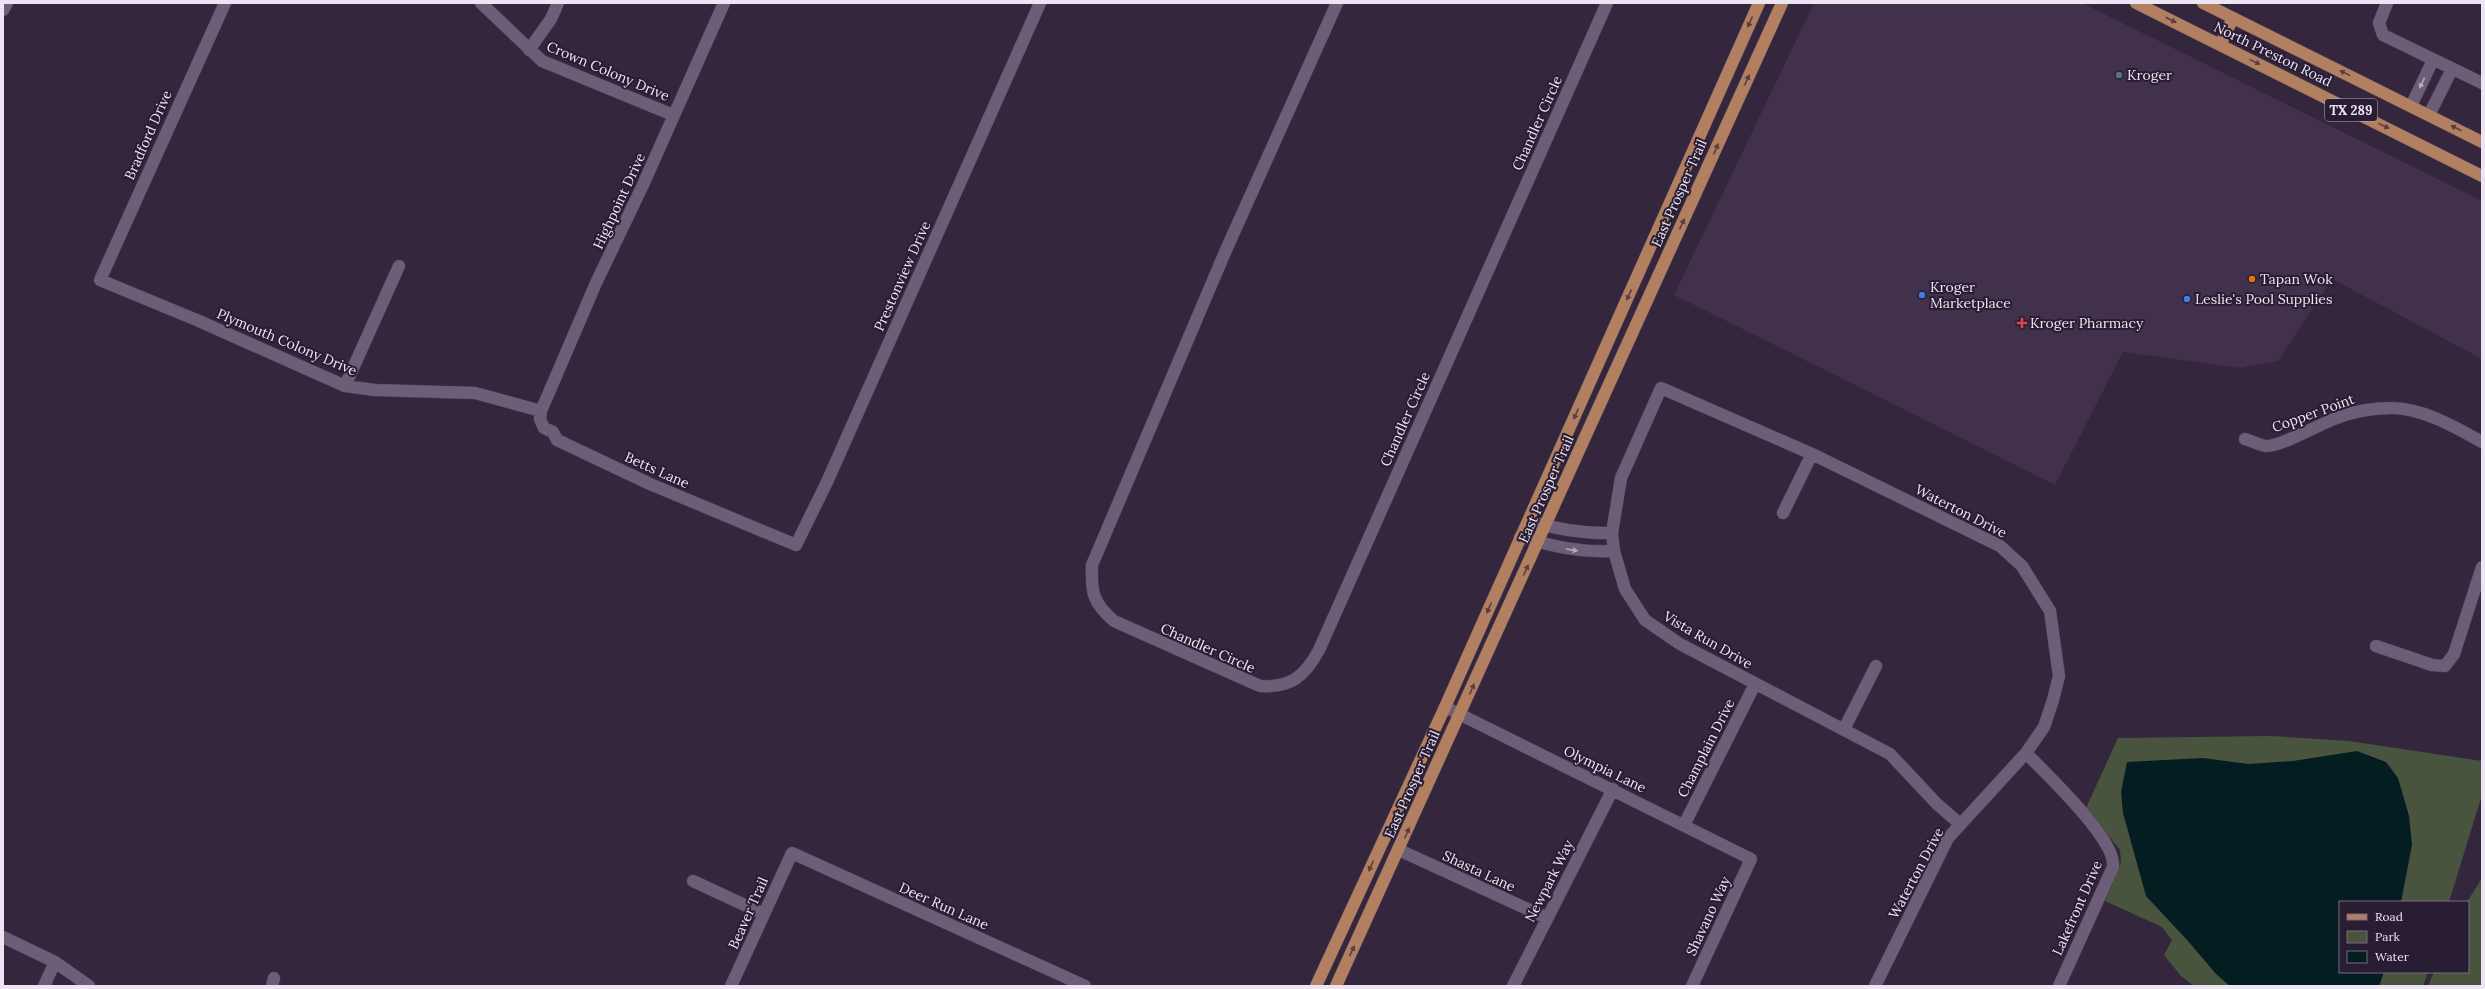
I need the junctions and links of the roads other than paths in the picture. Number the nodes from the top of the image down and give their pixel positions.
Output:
1 (7, 3) edge
2 (225, 3) edge
3 (481, 3) edge
4 (558, 3) edge
5 (724, 3) edge
6 (1040, 3) edge
7 (1337, 3) edge
8 (1607, 3) edge
9 (1759, 3) edge
10 (1782, 3) edge
11 (2136, 3) edge
12 (2203, 3) edge
13 (2388, 3) edge
14 (3, 10) edge
15 (2233, 18) junction
16 (2220, 45) junction
17 (529, 50) junction
18 (2434, 60) junction
19 (2452, 69) junction
20 (2482, 83) edge
21 (1712, 106) junction
22 (2411, 106) junction
23 (673, 115) junction
24 (1731, 115) junction
25 (2429, 115) junction
26 (2482, 142) edge
27 (2482, 176) edge
28 (399, 266) dead end
29 (100, 280) joint
30 (346, 386) junction
31 (1661, 388) joint
32 (541, 411) junction
33 (2245, 439) dead end
34 (2482, 442) edge
35 (1812, 454) junction
36 (1783, 513) dead end
37 (1528, 521) junction
38 (1545, 526) junction
39 (1612, 533) junction
40 (1520, 537) junction
41 (780, 539) joint
42 (1538, 542) junction
43 (1614, 551) junction
44 (2482, 567) edge
45 (2376, 646) dead end
46 (1876, 666) dead end
47 (1755, 684) junction
48 (1445, 707) junction
49 (1461, 714) junction
50 (1844, 728) junction
51 (2026, 753) junction
52 (1613, 789) junction
53 (1960, 824) junction
54 (1684, 825) junction
55 (1399, 850) junction
56 (792, 853) joint
57 (1751, 859) joint
58 (693, 881) dead end
59 (764, 914) junction
60 (1547, 918) junction
61 (3, 937) edge
62 (55, 962) junction
63 (44, 986) edge
64 (89, 986) edge
65 (731, 986) edge
66 (1085, 986) edge
67 (1316, 986) edge
68 (1336, 986) edge
69 (1512, 986) edge
70 (1692, 986) edge
71 (1875, 986) edge
72 (2059, 986) edge

1 - 14 street
2 - 29 street, Bradford Drive
3 - 17 street, Crown Colony Drive
4 - 17 street
5 - 23 street, Highpoint Drive
6 - 41 street, Prestonview Drive
7 - 8 street, Chandler Circle
9 -> 21 main road, East Prosper Trail
24 -> 10 main road, East Prosper Trail
11 -> 16 main road, North Preston Road / TX 289
12 - 15 main road, North Preston Road / TX 289
13 - 18 street
15 - 16 main road
22 -> 15 main road, North Preston Road / TX 289
16 -> 27 main road, North Preston Road / TX 289
17 - 23 street, Crown Colony Drive
18 - 19 street
18 -> 22 street
19 - 20 street
19 - 25 street
21 - 24 main road
21 -> 37 main road, East Prosper Trail
22 - 25 main road, North Preston Road / TX 289
23 - 32 street, Highpoint Drive
38 -> 24 main road, East Prosper Trail
26 -> 25 main road, North Preston Road / TX 289
28 - 30 street
29 - 30 street, Plymouth Colony Drive
30 - 32 street, Plymouth Colony Drive
31 - 35 street, Waterton Drive
31 - 39 street, Vista Run Drive
32 - 41 street, Betts Lane
33 - 34 street, Copper Point
35 - 36 street
35 - 51 street, Waterton Drive
37 - 38 street
37 - 40 main road, East Prosper Trail
38 - 39 street
38 - 42 main road, East Prosper Trail
39 - 43 street, Vista Run Drive
40 - 42 street
40 -> 48 main road, East Prosper Trail
42 -> 43 street
49 -> 42 main road, East Prosper Trail
43 - 47 street, Vista Run Drive
44 - 45 street
46 - 50 street
47 - 50 street, Vista Run Drive
47 - 54 street, Champlain Drive
48 - 49 street, Olympia Lane
48 -> 67 main road, East Prosper Trail
49 - 52 street, Olympia Lane
55 -> 49 main road, East Prosper Trail
50 - 53 street, Vista Run Drive
51 - 53 street, Waterton Drive
51 - 72 street, Lakefront Drive
52 - 54 street, Olympia Lane
52 - 60 street, Newpark Way
53 - 71 street, Waterton Drive
54 - 57 street, Olympia Lane
55 - 60 street, Shasta Lane
68 -> 55 main road, East Prosper Trail
56 - 59 street, Beaver Trail
56 - 66 street, Deer Run Lane
57 - 70 street, Shavano Way
58 - 59 street
59 - 65 street, Beaver Trail
60 - 69 street, Newpark Way
61 - 62 street
62 - 63 street
62 - 64 street

